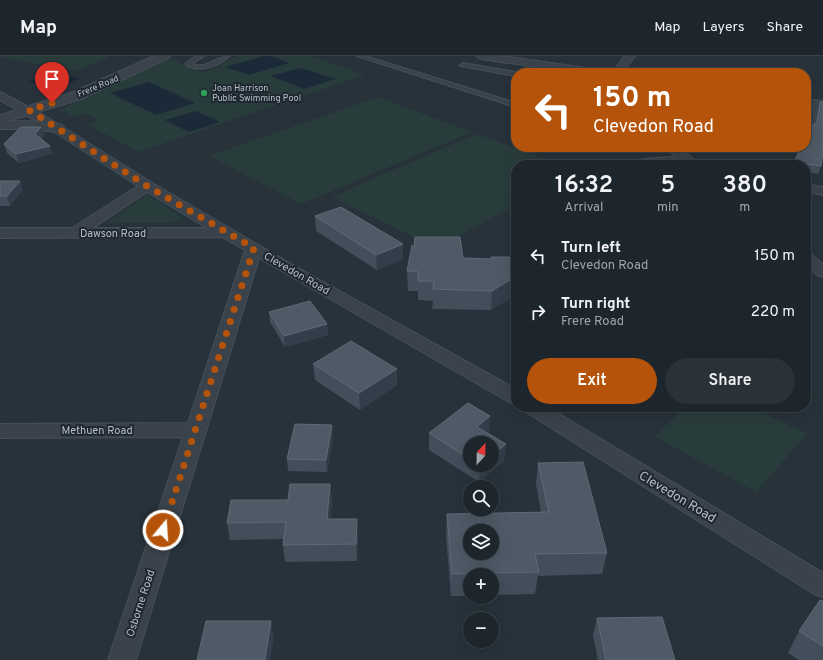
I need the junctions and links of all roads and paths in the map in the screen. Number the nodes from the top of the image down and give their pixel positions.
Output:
1 (164, 56) edge
2 (201, 56) edge
3 (227, 56) edge
4 (360, 56) edge
5 (481, 56) edge
6 (630, 56) edge
7 (462, 65) dead end
8 (560, 68) edge
9 (621, 68) edge
10 (511, 73) edge
11 (0, 95) edge
12 (511, 103) edge
13 (814, 103) edge
14 (11, 114) edge
15 (811, 123) edge
16 (0, 125) edge
17 (57, 128) junction
18 (677, 152) edge
19 (686, 160) edge
20 (147, 186) junction
21 (811, 189) edge
22 (823, 191) edge
23 (227, 232) junction
24 (0, 233) edge
25 (75, 233) junction
26 (254, 248) junction
27 (811, 262) edge
28 (823, 272) edge
29 (511, 394) edge
30 (541, 412) edge
31 (194, 430) junction
32 (0, 431) edge
33 (823, 586) edge
34 (122, 660) edge

1 - 14 street, Frere Road
2 - 3 lane
4 - 12 lane
5 - 8 street
6 - 9 street
7 - 10 lane
11 - 14 street, Clevedon Road
13 - 15 lane
14 - 17 street, Clevedon Road
16 - 17 street
17 - 20 street, Clevedon Road
18 - 19 street
20 - 23 street, Clevedon Road
20 - 25 street
21 - 22 street
23 - 25 street, Dawson Road
23 - 26 street, Clevedon Road
24 - 25 street, Dawson Road
26 - 29 street, Clevedon Road
26 - 31 street, Osborne Road
27 - 28 street
30 - 33 street, Clevedon Road
31 - 32 street, Methuen Road
31 - 34 street, Osborne Road

